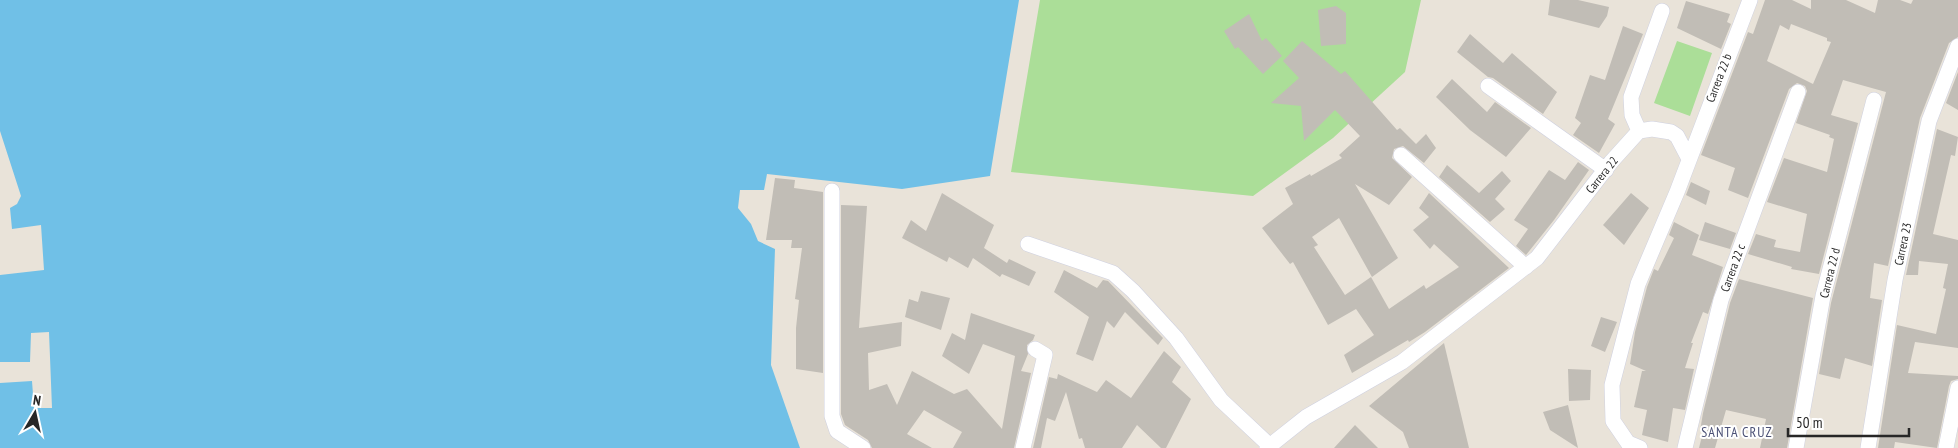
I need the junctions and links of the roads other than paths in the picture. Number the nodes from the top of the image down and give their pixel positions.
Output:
1 (1750, 0) edge
2 (1662, 12) dead end
3 (1958, 46) edge
4 (1488, 86) dead end
5 (1798, 92) dead end
6 (1874, 100) dead end
7 (1639, 132) junction
8 (1401, 155) dead end
9 (1688, 157) junction
10 (1606, 170) junction
11 (832, 191) dead end
12 (1028, 244) dead end
13 (1526, 267) junction
14 (1035, 349) dead end
15 (1958, 388) edge
16 (1268, 446) edge
17 (863, 448) edge
18 (1023, 448) edge
19 (1640, 448) edge
20 (1685, 448) edge
21 (1796, 448) edge
22 (1868, 448) edge
23 (1946, 448) edge

1 - 9 street, Carrera 22 b
2 - 7 street
3 - 22 street, Carrera 23
4 - 10 street
5 - 20 street, Carrera 22 c
6 - 21 street, Carrera 22 d
7 - 9 street
7 - 10 street, Carrera 22
8 - 13 street
9 - 19 street
10 - 13 street, Carrera 22
11 - 17 street
12 - 16 street
13 - 16 street, Carrera 22
14 - 18 street
15 - 23 street

